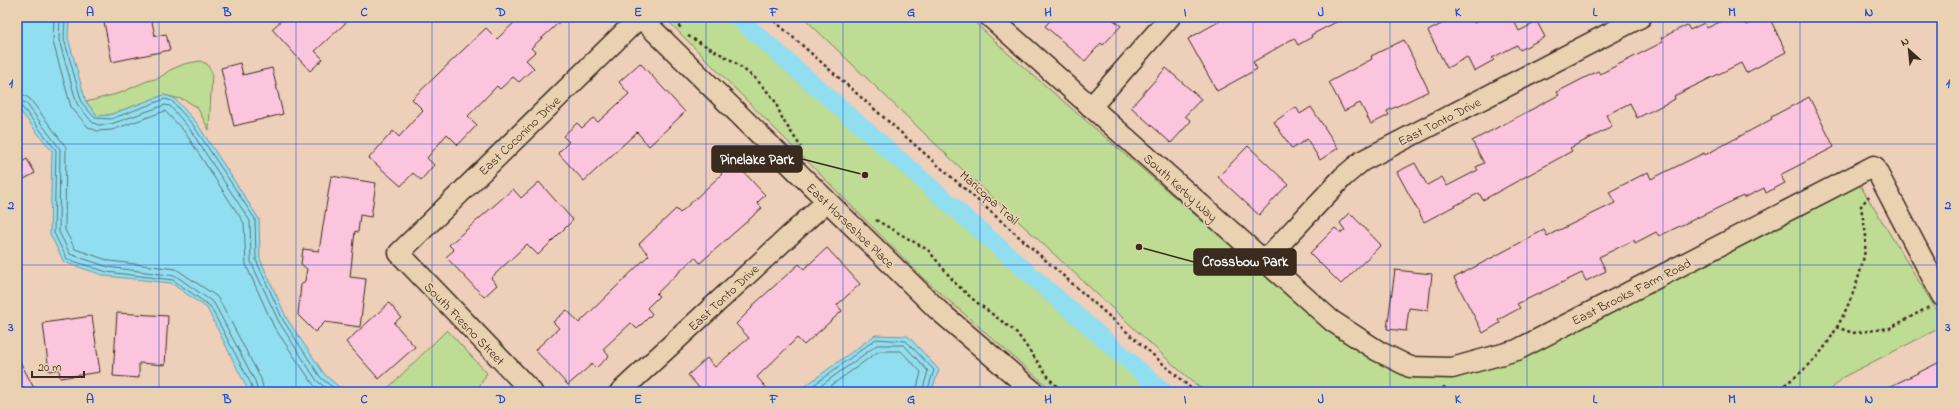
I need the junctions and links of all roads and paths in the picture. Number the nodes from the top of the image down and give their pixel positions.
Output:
1 (640, 17) edge
2 (670, 17) edge
3 (770, 17) edge
4 (990, 17) edge
5 (1170, 17) edge
6 (1641, 17) edge
7 (1090, 107) junction
8 (805, 152) dead end
9 (1878, 173) junction
10 (826, 202) junction
11 (871, 218) dead end
12 (398, 253) joint
13 (1264, 261) junction
14 (1939, 300) edge
15 (1836, 327) junction
16 (1378, 351) joint
17 (532, 392) edge
18 (620, 392) edge
19 (1034, 392) edge
20 (1064, 392) edge
21 (1195, 392) edge
22 (1775, 392) edge

1 - 10 street, East Horseshoe Place
1 - 12 street, East Coconino Drive
2 - 8 path
3 - 21 path, Maricopa Trail
4 - 7 street, South Kerby Way
5 - 7 street
6 - 13 street, East Tonto Drive
7 - 13 street, South Kerby Way
9 - 14 street
9 - 15 path
9 - 16 street, East Brooks Farm Road
10 - 18 street, East Tonto Drive
10 - 19 street, East Horseshoe Place
11 - 20 path
12 - 17 street, South Fresno Street
13 - 16 street, South Kerby Way
14 - 15 path
15 - 22 path

